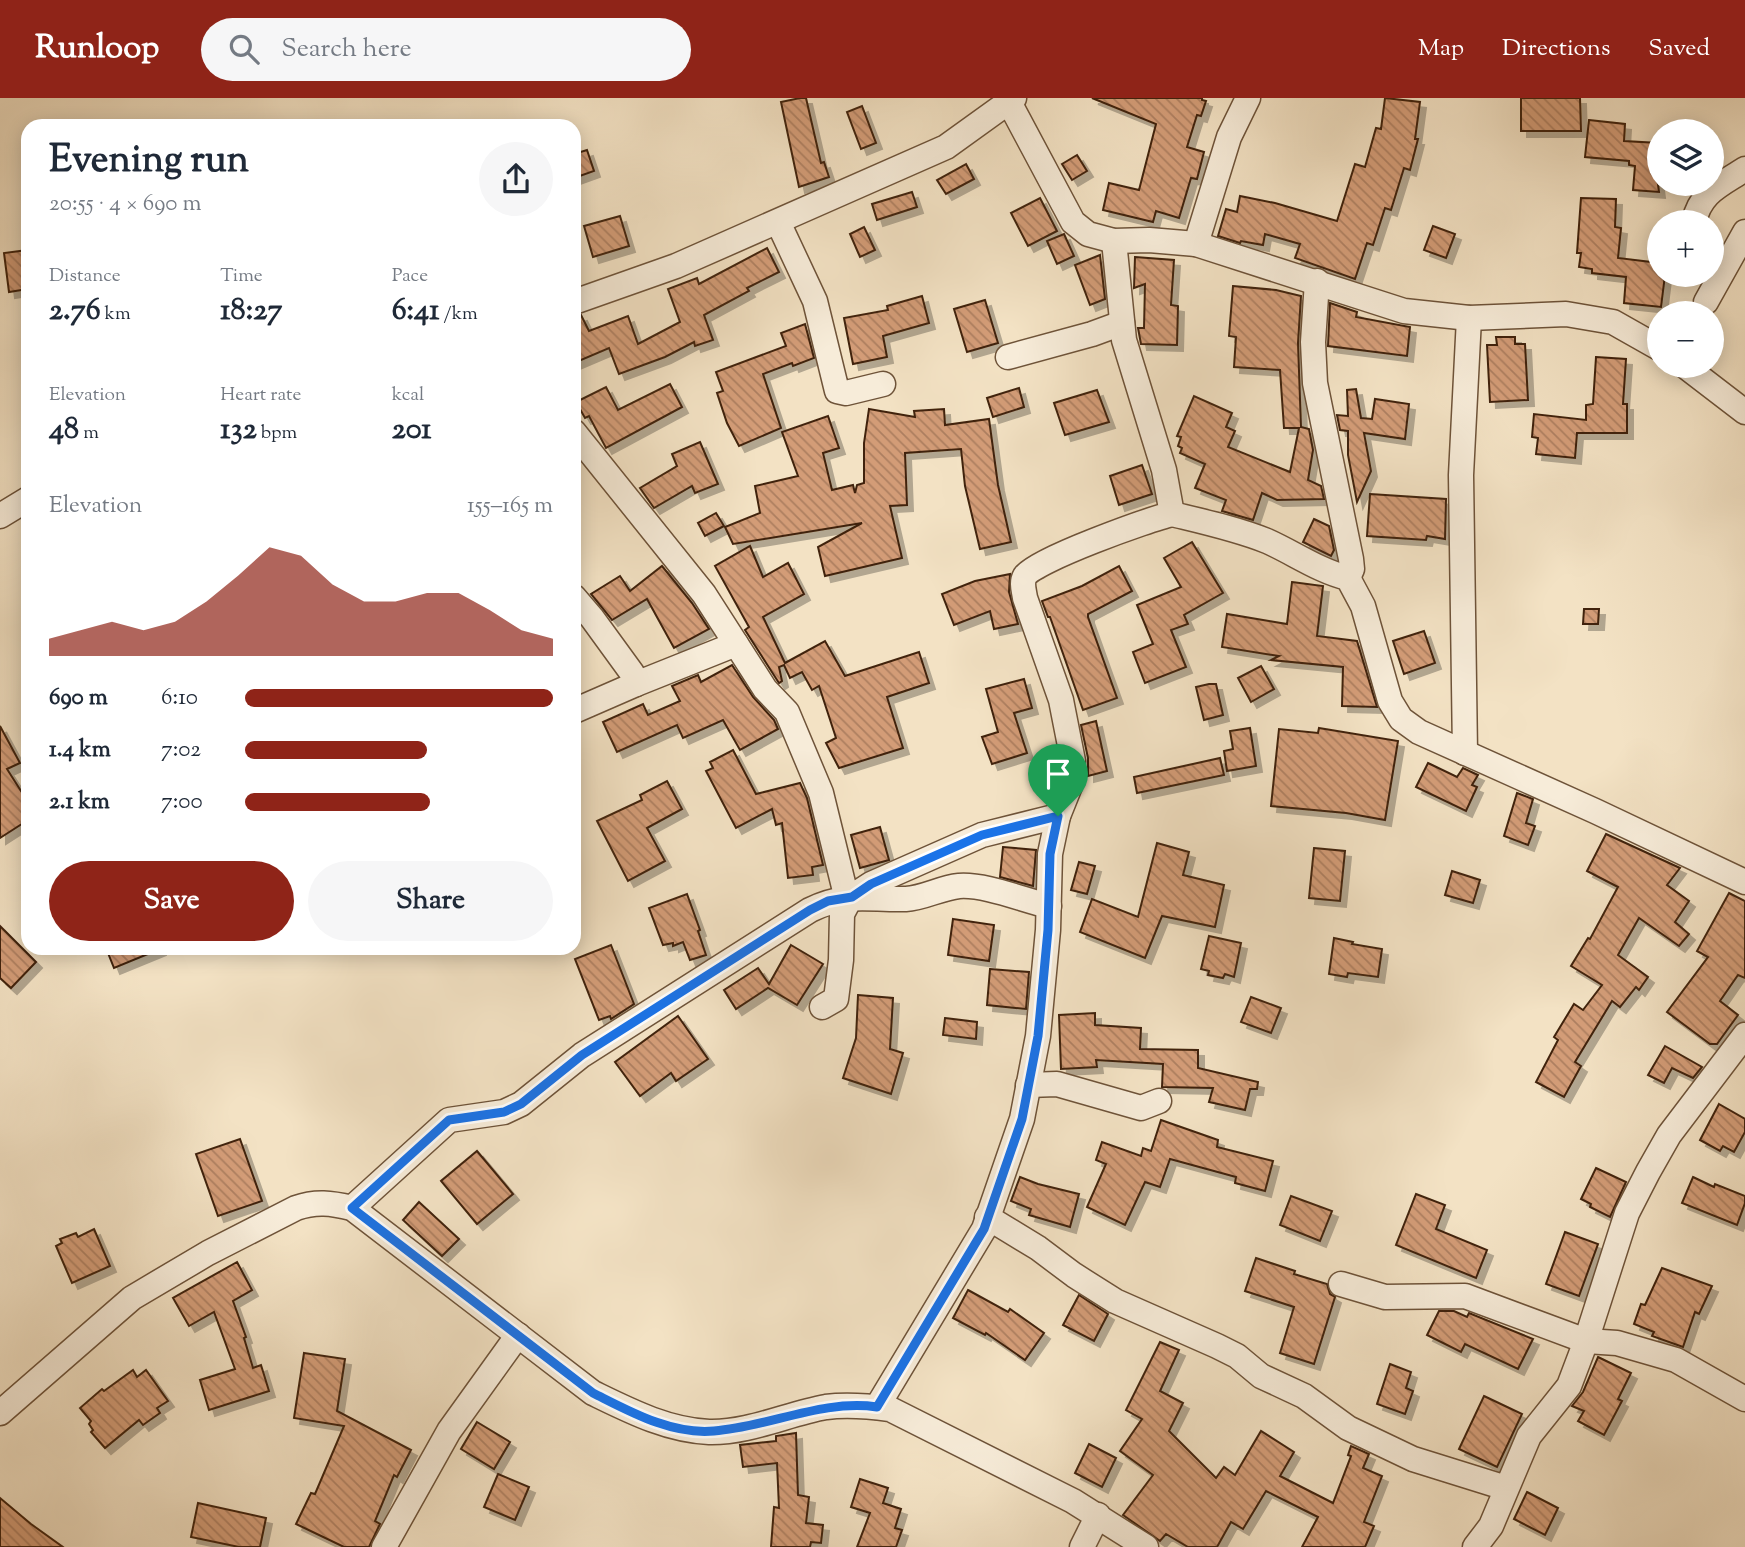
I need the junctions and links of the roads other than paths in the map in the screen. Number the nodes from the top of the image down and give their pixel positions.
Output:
1 (1248, 98) edge
2 (1012, 100) edge
3 (1745, 169) edge
4 (1697, 210) edge
5 (778, 222) junction
6 (1745, 232) edge
7 (1114, 241) junction
8 (1196, 244) junction
9 (1317, 282) junction
10 (581, 300) edge
11 (1710, 301) edge
12 (1469, 318) junction
13 (1122, 323) junction
14 (1647, 341) edge
15 (1008, 357) dead end
16 (1701, 378) edge
17 (883, 384) dead end
18 (1745, 412) edge
19 (581, 441) edge
20 (21, 503) edge
21 (1172, 514) junction
22 (0, 516) edge
23 (1348, 578) junction
24 (581, 605) edge
25 (736, 643) junction
26 (636, 684) junction
27 (581, 708) edge
28 (1465, 753) junction
29 (1058, 816) junction
30 (1745, 882) edge
31 (852, 897) junction
32 (1049, 906) junction
33 (822, 1007) dead end
34 (1745, 1035) edge
35 (1028, 1085) junction
36 (1159, 1101) dead end
37 (352, 1208) junction
38 (987, 1217) junction
39 (1341, 1284) dead end
40 (518, 1335) junction
41 (1586, 1341) junction
42 (1745, 1399) edge
43 (877, 1407) junction
44 (0, 1413) edge
45 (1506, 1488) junction
46 (1098, 1515) junction
47 (384, 1547) edge
48 (1082, 1547) edge
49 (1146, 1547) edge
50 (1475, 1547) edge

1 - 8 street
2 - 5 street
2 - 7 street
3 - 4 street
5 - 10 street
5 - 17 street
6 - 11 street
7 - 8 street
7 - 13 street
8 - 9 street
9 - 12 street
9 - 23 street
12 - 14 street
12 - 28 street
13 - 15 street
13 - 21 street
16 - 18 street
19 - 25 street
20 - 22 street
21 - 23 street
21 - 29 street
23 - 28 street
24 - 26 street
25 - 26 street
25 - 31 street
26 - 27 street
28 - 30 street
29 - 31 street
29 - 32 street
31 - 32 street
31 - 33 street
31 - 37 street
32 - 35 street
34 - 41 street
35 - 36 street
35 - 38 street
37 - 40 street
37 - 44 street
38 - 43 street
38 - 45 street
39 - 41 street
40 - 43 street
40 - 47 street
41 - 42 street
41 - 45 street
43 - 46 street
45 - 50 street
46 - 48 street
46 - 49 street

